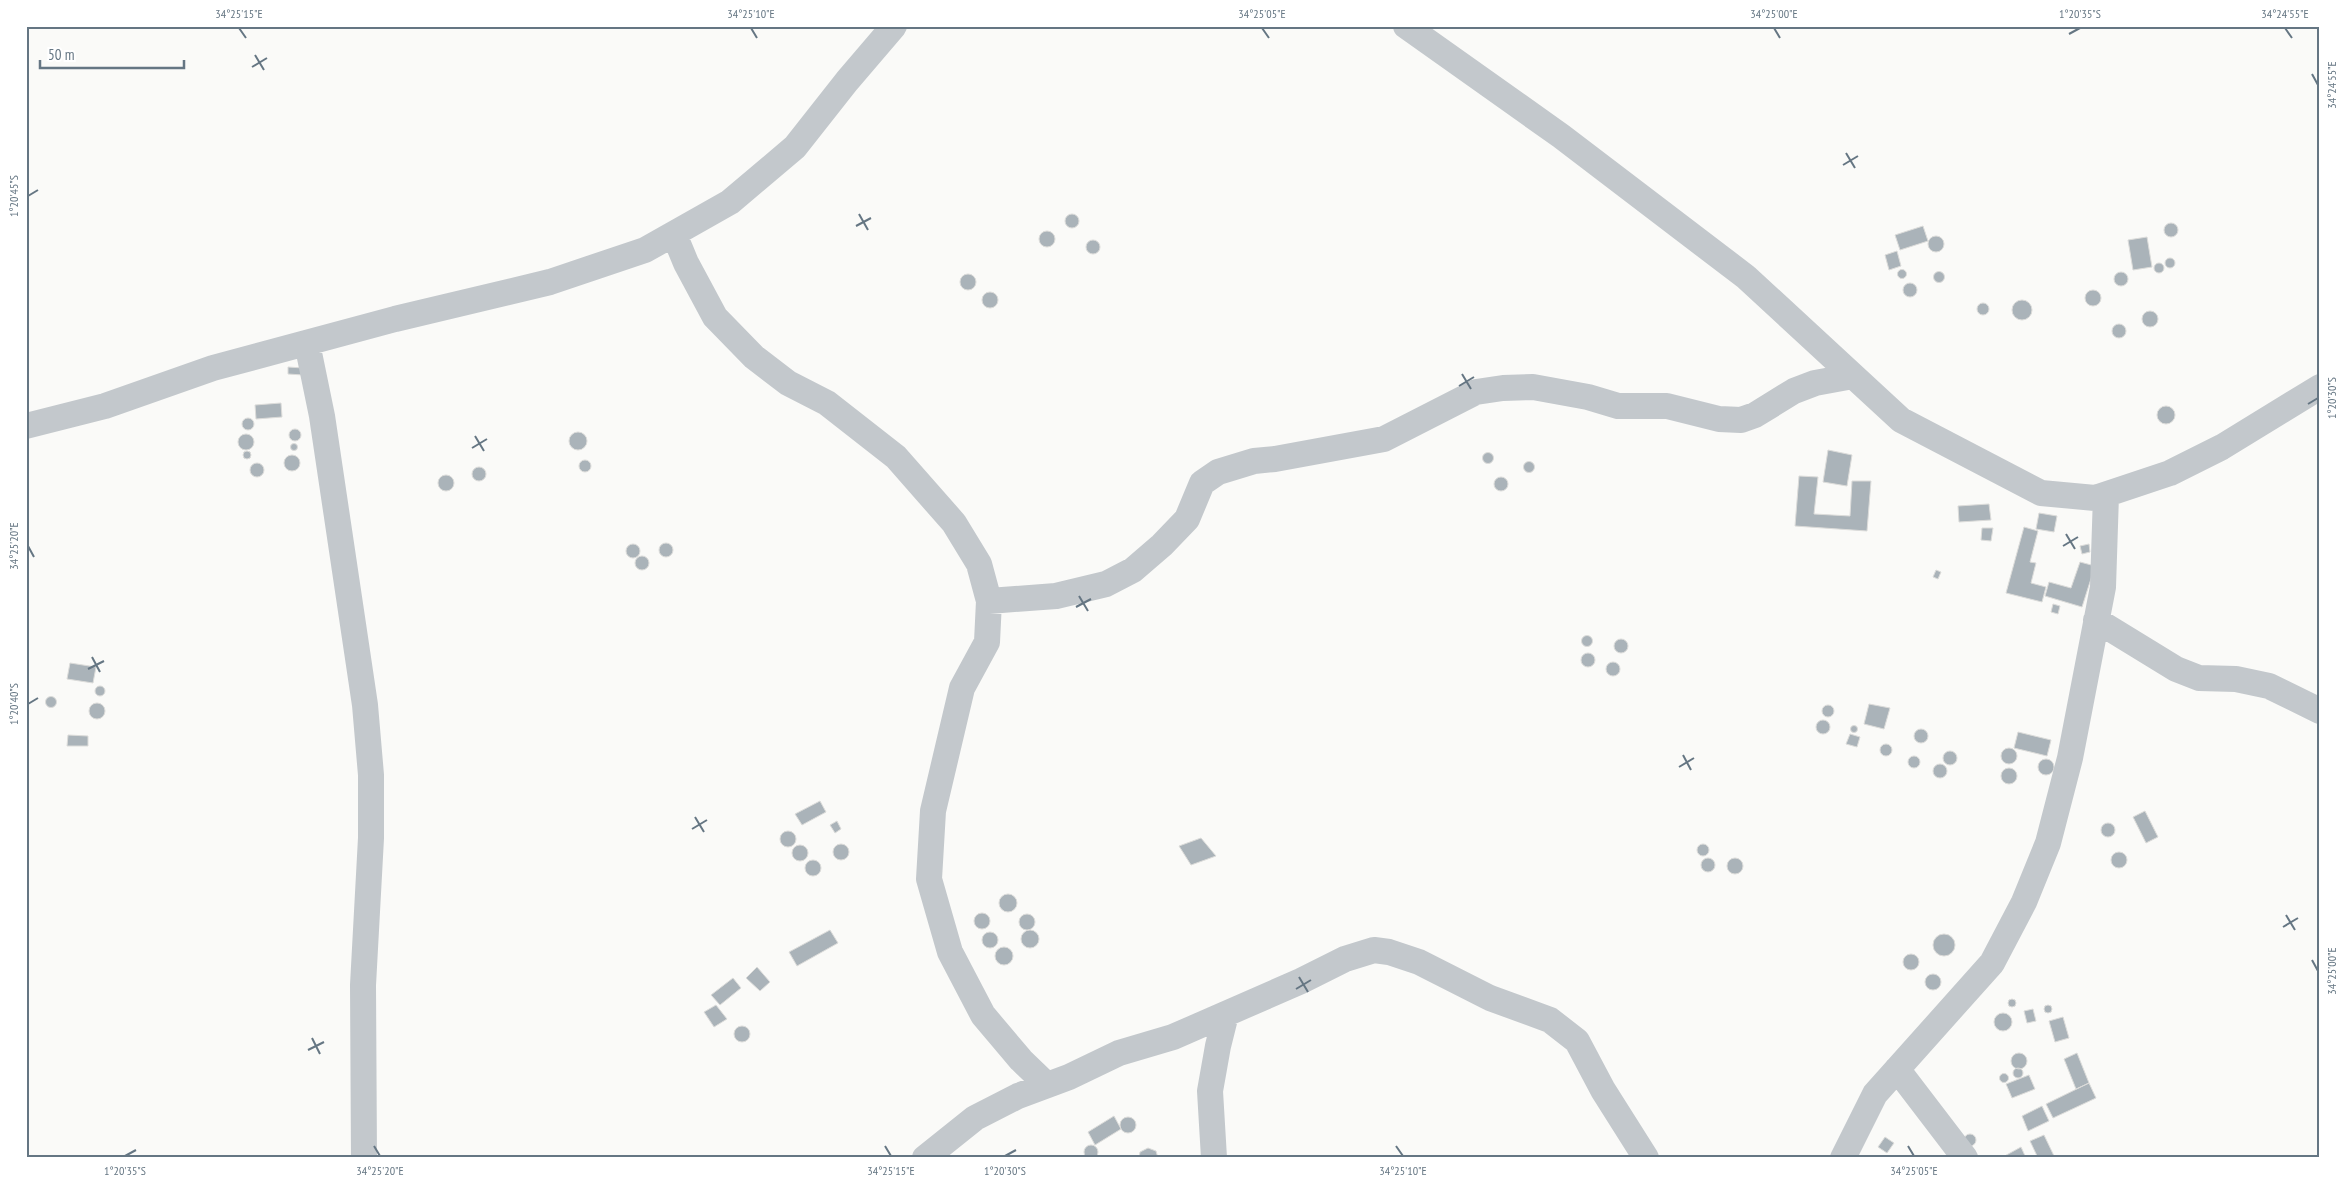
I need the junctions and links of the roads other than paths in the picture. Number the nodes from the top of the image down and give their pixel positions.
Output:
1 (894, 26) edge
2 (1406, 26) edge
3 (674, 234) junction
4 (307, 343) junction
5 (1853, 376) junction
6 (2320, 388) edge
7 (26, 426) edge
8 (2106, 494) junction
9 (989, 601) junction
10 (2096, 620) junction
11 (2320, 711) edge
12 (1226, 1014) junction
13 (1896, 1069) junction
14 (1047, 1085) junction
15 (364, 1158) edge
16 (926, 1158) edge
17 (1214, 1158) edge
18 (1646, 1158) edge
19 (1843, 1158) edge
20 (1965, 1158) edge

1 - 3 street
2 - 5 street
3 - 4 street
3 - 9 street
4 - 7 street
4 - 15 street
5 - 8 street
5 - 9 street
6 - 8 street
8 - 10 street
9 - 14 street
10 - 11 street
10 - 13 street
12 - 14 street
12 - 17 street
12 - 18 street
13 - 19 street
13 - 20 street
14 - 16 street

